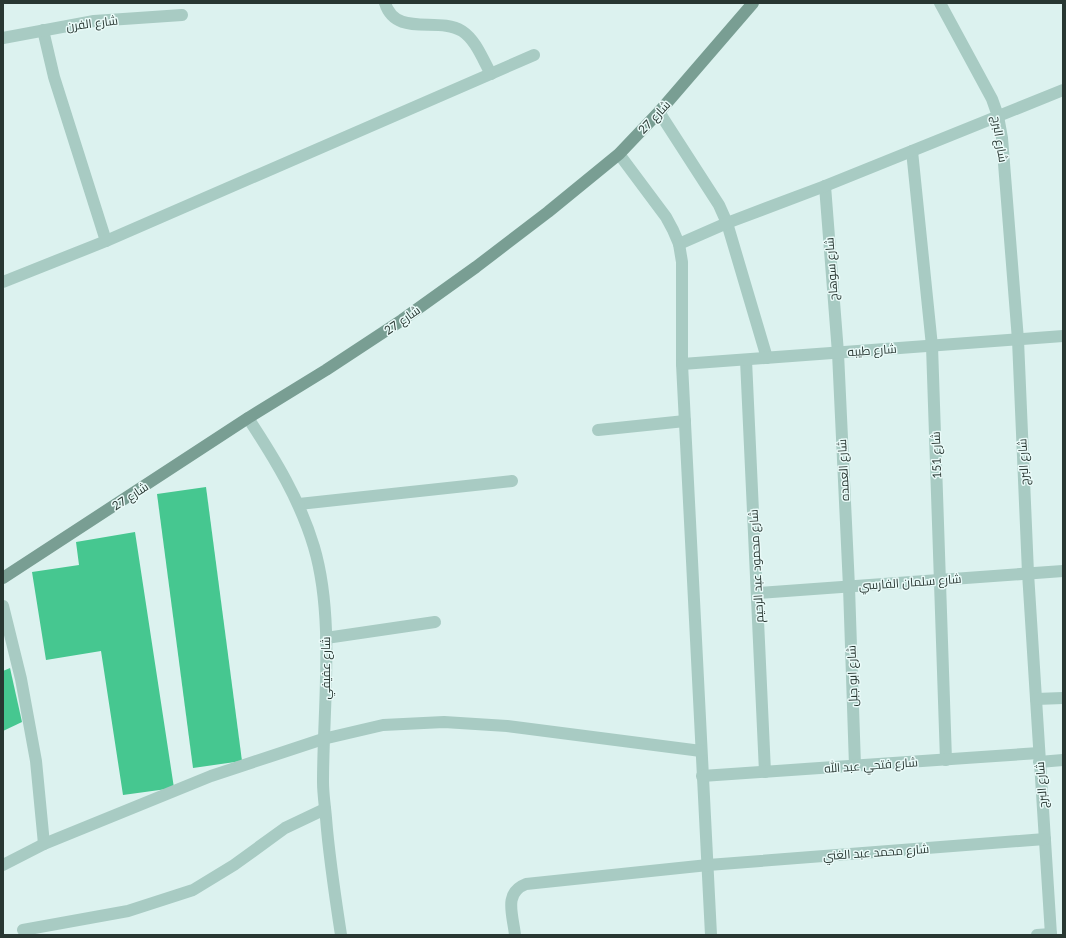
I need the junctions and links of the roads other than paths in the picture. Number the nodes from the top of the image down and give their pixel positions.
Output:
1 (385, 3) edge
2 (753, 3) edge
3 (940, 3) edge
4 (182, 15) dead end
5 (43, 30) junction
6 (3, 38) edge
7 (534, 55) dead end
8 (491, 74) junction
9 (1063, 90) edge
10 (660, 112) junction
11 (998, 116) junction
12 (912, 151) junction
13 (619, 154) junction
14 (825, 186) junction
15 (727, 223) junction
16 (106, 241) junction
17 (679, 244) junction
18 (3, 282) edge
19 (1063, 336) edge
20 (1018, 340) junction
21 (932, 346) junction
22 (838, 353) junction
23 (767, 358) junction
24 (746, 360) junction
25 (682, 364) junction
26 (248, 418) junction
27 (685, 421) junction
28 (598, 430) dead end
29 (512, 481) dead end
30 (299, 504) junction
31 (1063, 570) edge
32 (1028, 573) junction
33 (3, 578) edge
34 (941, 579) junction
35 (849, 587) junction
36 (757, 593) junction
37 (3, 606) edge
38 (435, 622) dead end
39 (326, 638) junction
40 (1063, 698) edge
41 (1036, 699) junction
42 (323, 739) junction
43 (701, 752) junction
44 (1039, 758) junction
45 (946, 760) junction
46 (1063, 760) edge
47 (855, 766) junction
48 (765, 772) junction
49 (702, 776) junction
50 (325, 809) junction
51 (1045, 839) junction
52 (44, 844) junction
53 (708, 864) junction
54 (3, 865) edge
55 (23, 930) dead end
56 (1051, 934) edge
57 (341, 935) edge
58 (515, 935) edge
59 (711, 935) edge
60 (1037, 935) edge

1 - 8 street
2 - 10 street, شارع 27
3 - 11 street, شارع البرج
4 - 5 street, شارع الفرن
5 - 6 street, شارع الفرن
5 - 16 street
7 - 8 street
8 - 16 street
9 - 11 street
10 - 13 street, شارع 27
10 - 15 street
11 - 12 street
11 - 20 street, شارع البرج
12 - 14 street
12 - 21 street, شارع 151
13 - 17 street
13 - 26 street, شارع 27
14 - 15 street
14 - 22 street, شارع سوهاج
15 - 17 street
15 - 23 street
16 - 18 street
17 - 25 street
19 - 20 street, شارع طيبه
20 - 21 street, شارع طيبه
20 - 32 street, شارع البرج
21 - 22 street, شارع طيبه
21 - 34 street, شارع 151
22 - 23 street, شارع طيبه
22 - 35 street, شارع العمده
23 - 24 street, شارع طيبه
24 - 25 street, شارع طيبه
24 - 36 street, شارع محمود عبد الرحيم
25 - 27 street
26 - 30 street, شارع عفيفي
26 - 33 street, شارع 27
27 - 28 street
27 - 43 street
29 - 30 street
30 - 39 street, شارع عفيفي
31 - 32 street, شارع سلمان الفارسي
32 - 34 street, شارع سلمان الفارسي
32 - 41 street, شارع البرج
34 - 35 street, شارع سلمان الفارسي
34 - 45 street, شارع 151
35 - 36 street, شارع سلمان الفارسي
35 - 47 street, شارع ابو جبل
36 - 48 street, شارع محمود عبد الرحيم
37 - 52 street
38 - 39 street
39 - 42 street, شارع عفيفي
40 - 41 street
41 - 44 street, شارع البرج
42 - 43 street
42 - 50 street, شارع عفيفي
42 - 52 street
43 - 49 street
44 - 45 street, شارع فتحي عبد الله
44 - 46 street, شارع فتحي عبد الله
44 - 51 street, شارع البرج
45 - 47 street, شارع فتحي عبد الله
47 - 48 street, شارع فتحي عبد الله
48 - 49 street, شارع فتحي عبد الله
49 - 53 street
50 - 55 street
50 - 57 street, شارع عفيفي
51 - 53 street, شارع محمد عبد الغني
51 - 56 street, شارع البرج
52 - 54 street
53 - 58 street, شارع محمد عبد الغني
53 - 59 street
56 - 60 street

